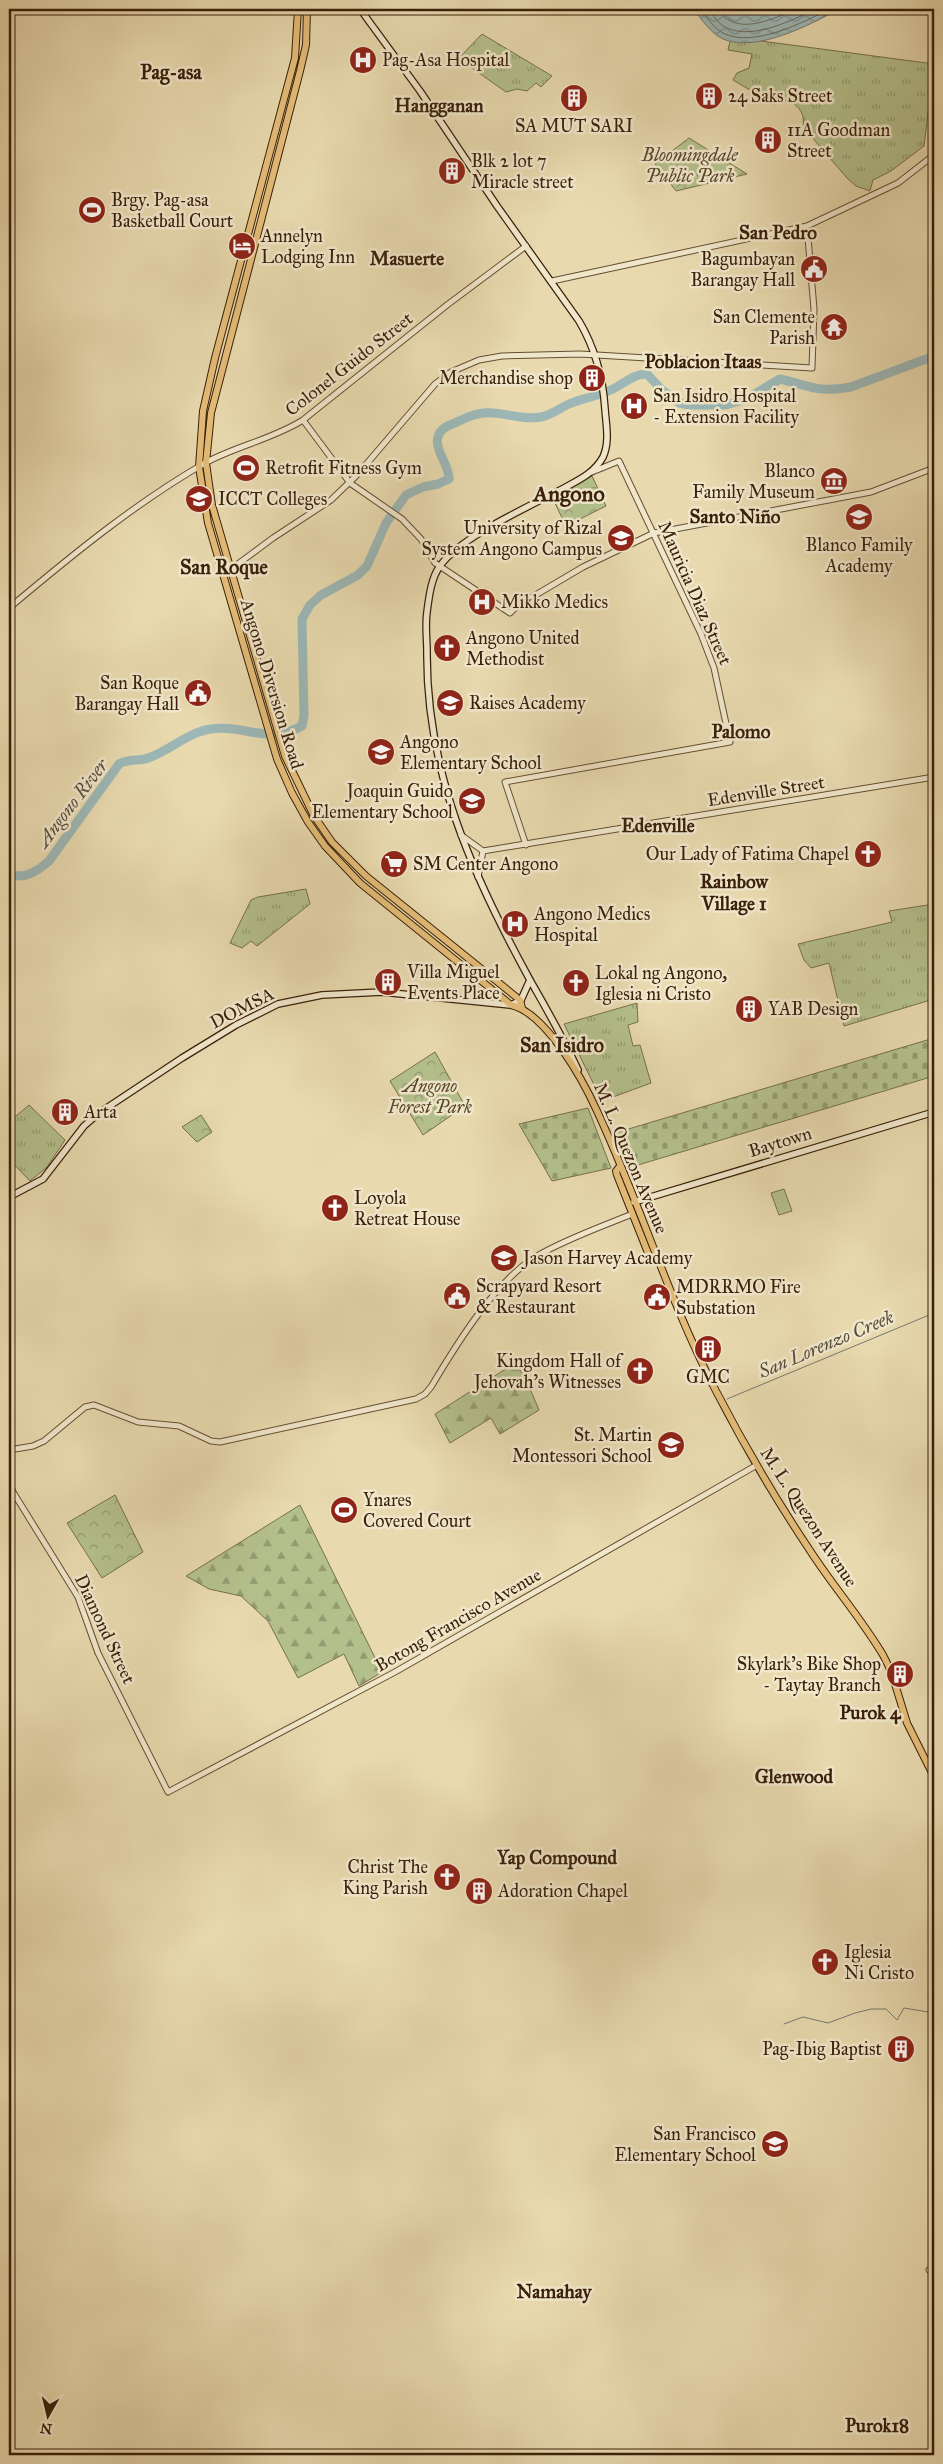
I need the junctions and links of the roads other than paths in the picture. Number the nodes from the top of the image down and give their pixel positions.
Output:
1 (298, 9) edge
2 (308, 9) edge
3 (360, 9) edge
4 (297, 44) junction
5 (306, 44) junction
6 (934, 155) edge
7 (806, 226) junction
8 (248, 234) junction
9 (257, 236) junction
10 (526, 246) junction
11 (552, 281) junction
12 (226, 317) junction
13 (235, 320) junction
14 (596, 354) junction
15 (303, 420) junction
16 (206, 463) junction
17 (199, 467) junction
18 (934, 468) edge
19 (592, 472) junction
20 (350, 482) junction
21 (654, 533) junction
22 (439, 566) junction
23 (230, 570) junction
24 (223, 575) junction
25 (9, 608) edge
26 (934, 777) edge
27 (300, 789) junction
28 (292, 793) junction
29 (324, 831) junction
30 (459, 832) junction
31 (317, 836) junction
32 (526, 845) junction
33 (483, 851) junction
34 (478, 877) junction
35 (473, 963) junction
36 (468, 970) junction
37 (530, 980) junction
38 (520, 1000) junction
39 (511, 1004) junction
40 (522, 1008) junction
41 (580, 1074) junction
42 (934, 1112) edge
43 (620, 1166) junction
44 (9, 1198) edge
45 (634, 1202) junction
46 (632, 1214) junction
47 (658, 1259) junction
48 (9, 1450) edge
49 (757, 1465) junction
50 (9, 1482) edge
51 (934, 1777) edge
52 (168, 1792) joint

1 - 4 main road, Angono Diversion Road
2 - 5 main road, Angono Diversion Road
3 - 10 main road
4 - 5 main road
4 - 8 main road, Angono Diversion Road
5 - 9 main road, Angono Diversion Road
6 - 7 street
7 - 11 street
7 - 14 street
8 - 9 main road
8 - 12 main road, Angono Diversion Road
9 - 13 main road, Angono Diversion Road
10 - 11 main road
10 - 15 street, Colonel Guido Street
11 - 14 main road
12 - 13 main road
12 - 17 main road, Angono Diversion Road
13 - 16 main road, Angono Diversion Road
14 - 19 main road
14 - 20 street
15 - 16 street, Colonel Guido Street
15 - 20 street
16 - 17 street, Colonel Guido Street
16 - 23 main road, Angono Diversion Road
17 - 24 main road, Angono Diversion Road
17 - 25 street, Colonel Guido Street
18 - 21 street
19 - 21 street, Mauricia Diaz Street
19 - 22 main road, M. L. Quezon Avenue
20 - 22 street
20 - 23 street
21 - 22 street
21 - 32 street, Mauricia Diaz Street
22 - 30 main road, M. L. Quezon Avenue
23 - 24 street
23 - 27 main road, Angono Diversion Road
24 - 28 main road, Angono Diversion Road
26 - 32 street, Edenville Street
27 - 28 main road
27 - 29 main road, Angono Diversion Road
28 - 31 main road, Angono Diversion Road
29 - 31 main road
29 - 35 main road, Angono Diversion Road
30 - 33 street
30 - 34 main road, M. L. Quezon Avenue
31 - 36 main road, Angono Diversion Road
32 - 33 street, Edenville Street
33 - 34 street
34 - 37 main road, M. L. Quezon Avenue
35 - 36 main road
35 - 38 main road, Angono Diversion Road
36 - 39 main road, Angono Diversion Road
37 - 38 main road
37 - 41 main road, M. L. Quezon Avenue
38 - 39 main road, DOMSA
38 - 40 main road
39 - 40 main road, Angono Diversion Road
39 - 44 main road, DOMSA
40 - 41 main road, Angono Diversion Road
41 - 43 main road, M. L. Quezon Avenue
42 - 45 main road, Baytown
43 - 45 main road, M. L. Quezon Avenue
43 - 46 main road
45 - 47 main road, M. L. Quezon Avenue
46 - 47 main road
46 - 48 street
47 - 49 main road, M. L. Quezon Avenue
49 - 51 main road, M. L. Quezon Avenue
49 - 52 street, Botong Francisco Avenue
50 - 52 street, Diamond Street

